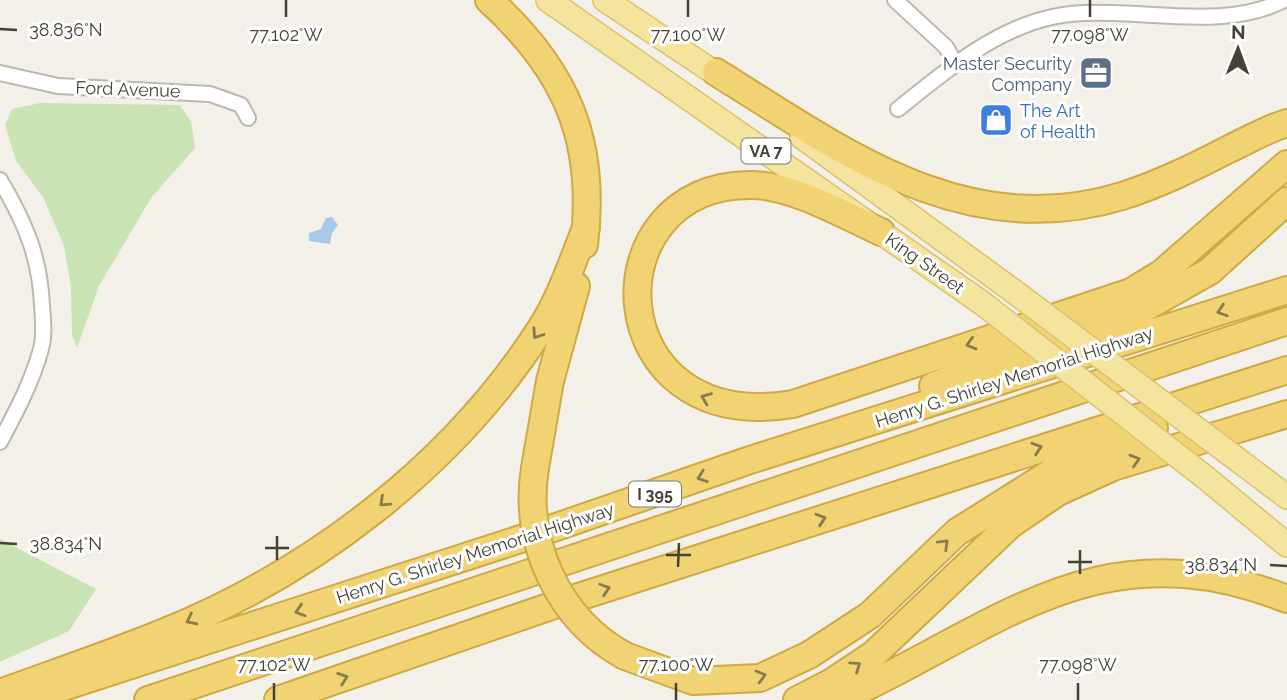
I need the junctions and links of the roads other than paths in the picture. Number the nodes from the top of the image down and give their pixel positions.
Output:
1 (489, 0) edge
2 (548, 0) edge
3 (606, 0) edge
4 (895, 0) edge
5 (1284, 0) edge
6 (955, 63) junction
7 (716, 72) junction
8 (0, 73) edge
9 (898, 109) dead end
10 (248, 118) dead end
11 (1287, 123) edge
12 (1287, 164) edge
13 (0, 180) edge
14 (1287, 201) edge
15 (586, 228) junction
16 (881, 232) junction
17 (1287, 290) edge
18 (1287, 321) edge
19 (1287, 370) edge
20 (1287, 414) edge
21 (0, 442) edge
22 (750, 460) junction
23 (1287, 497) edge
24 (1287, 545) edge
25 (1287, 599) edge
26 (0, 693) edge
27 (23, 700) edge
28 (148, 700) edge
29 (278, 700) edge
30 (797, 700) edge
31 (839, 700) edge

1 - 15 highway
2 - 16 main road, King Street / VA 7
3 - 7 main road, King Street / VA 7
4 - 6 street
5 - 6 street
6 - 9 street
7 - 11 highway
7 - 23 main road, King Street / VA 7, bridge
8 - 10 street, Ford Avenue
12 -> 16 highway
13 - 21 street
14 - 22 highway
15 -> 19 highway, bridge
15 -> 26 highway
16 - 24 main road, King Street / VA 7, bridge
17 -> 22 highway, Henry G. Shirley Memorial Highway / I 395
18 - 28 highway
29 -> 19 highway
30 -> 20 highway
22 -> 27 highway, Henry G. Shirley Memorial Highway / I 395
25 - 31 highway

